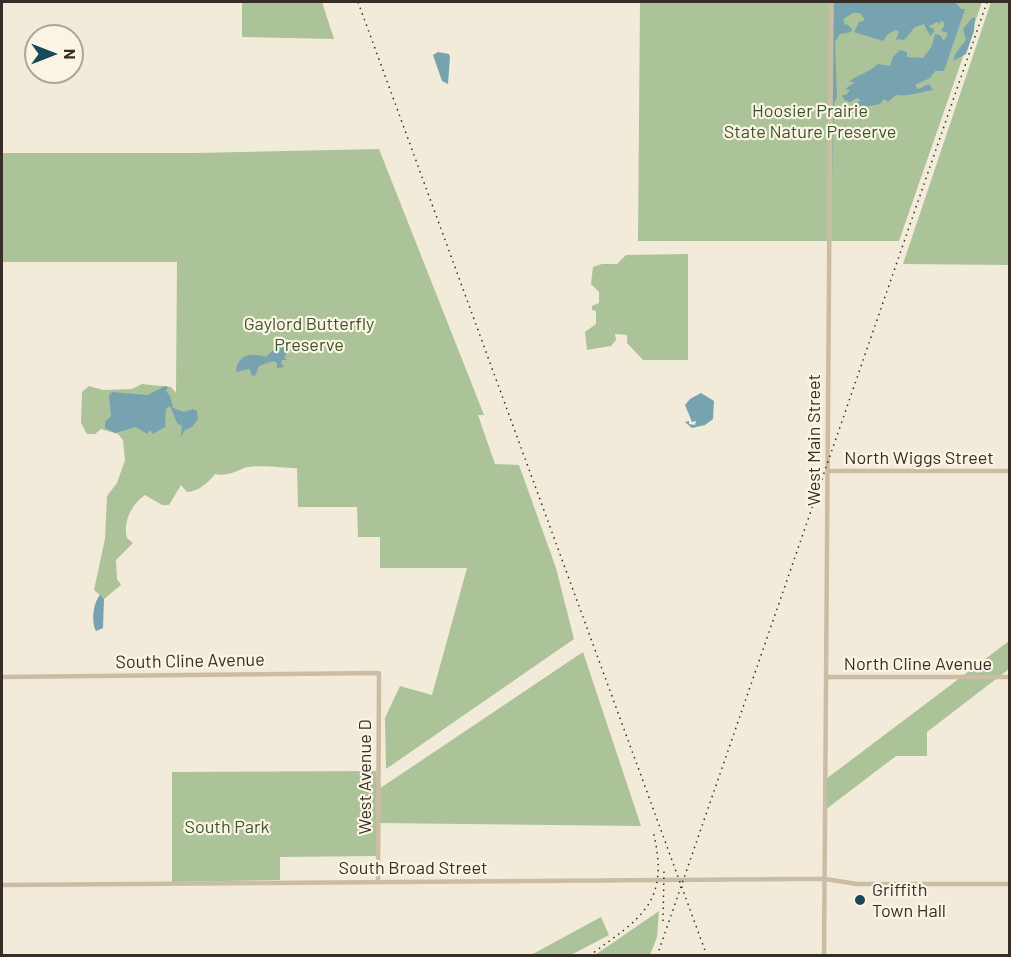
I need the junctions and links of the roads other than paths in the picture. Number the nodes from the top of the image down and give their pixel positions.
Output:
1 (831, 2) edge
2 (828, 471) junction
3 (1010, 471) edge
4 (379, 673) joint
5 (2, 677) edge
6 (826, 677) junction
7 (1010, 677) edge
8 (825, 879) junction
9 (378, 882) junction
10 (1010, 884) edge
11 (2, 885) edge
12 (824, 956) edge

1 - 2 street, West Main Street
2 - 3 street, North Wiggs Street
2 - 6 street, West Main Street
4 - 5 street, South Cline Avenue
4 - 9 street, West Avenue D
6 - 7 street, North Cline Avenue
6 - 8 street, West Main Street
8 - 9 street, South Broad Street
8 - 10 street, South Broad Street
8 - 12 street, West Main Street
9 - 11 street, South Broad Street

